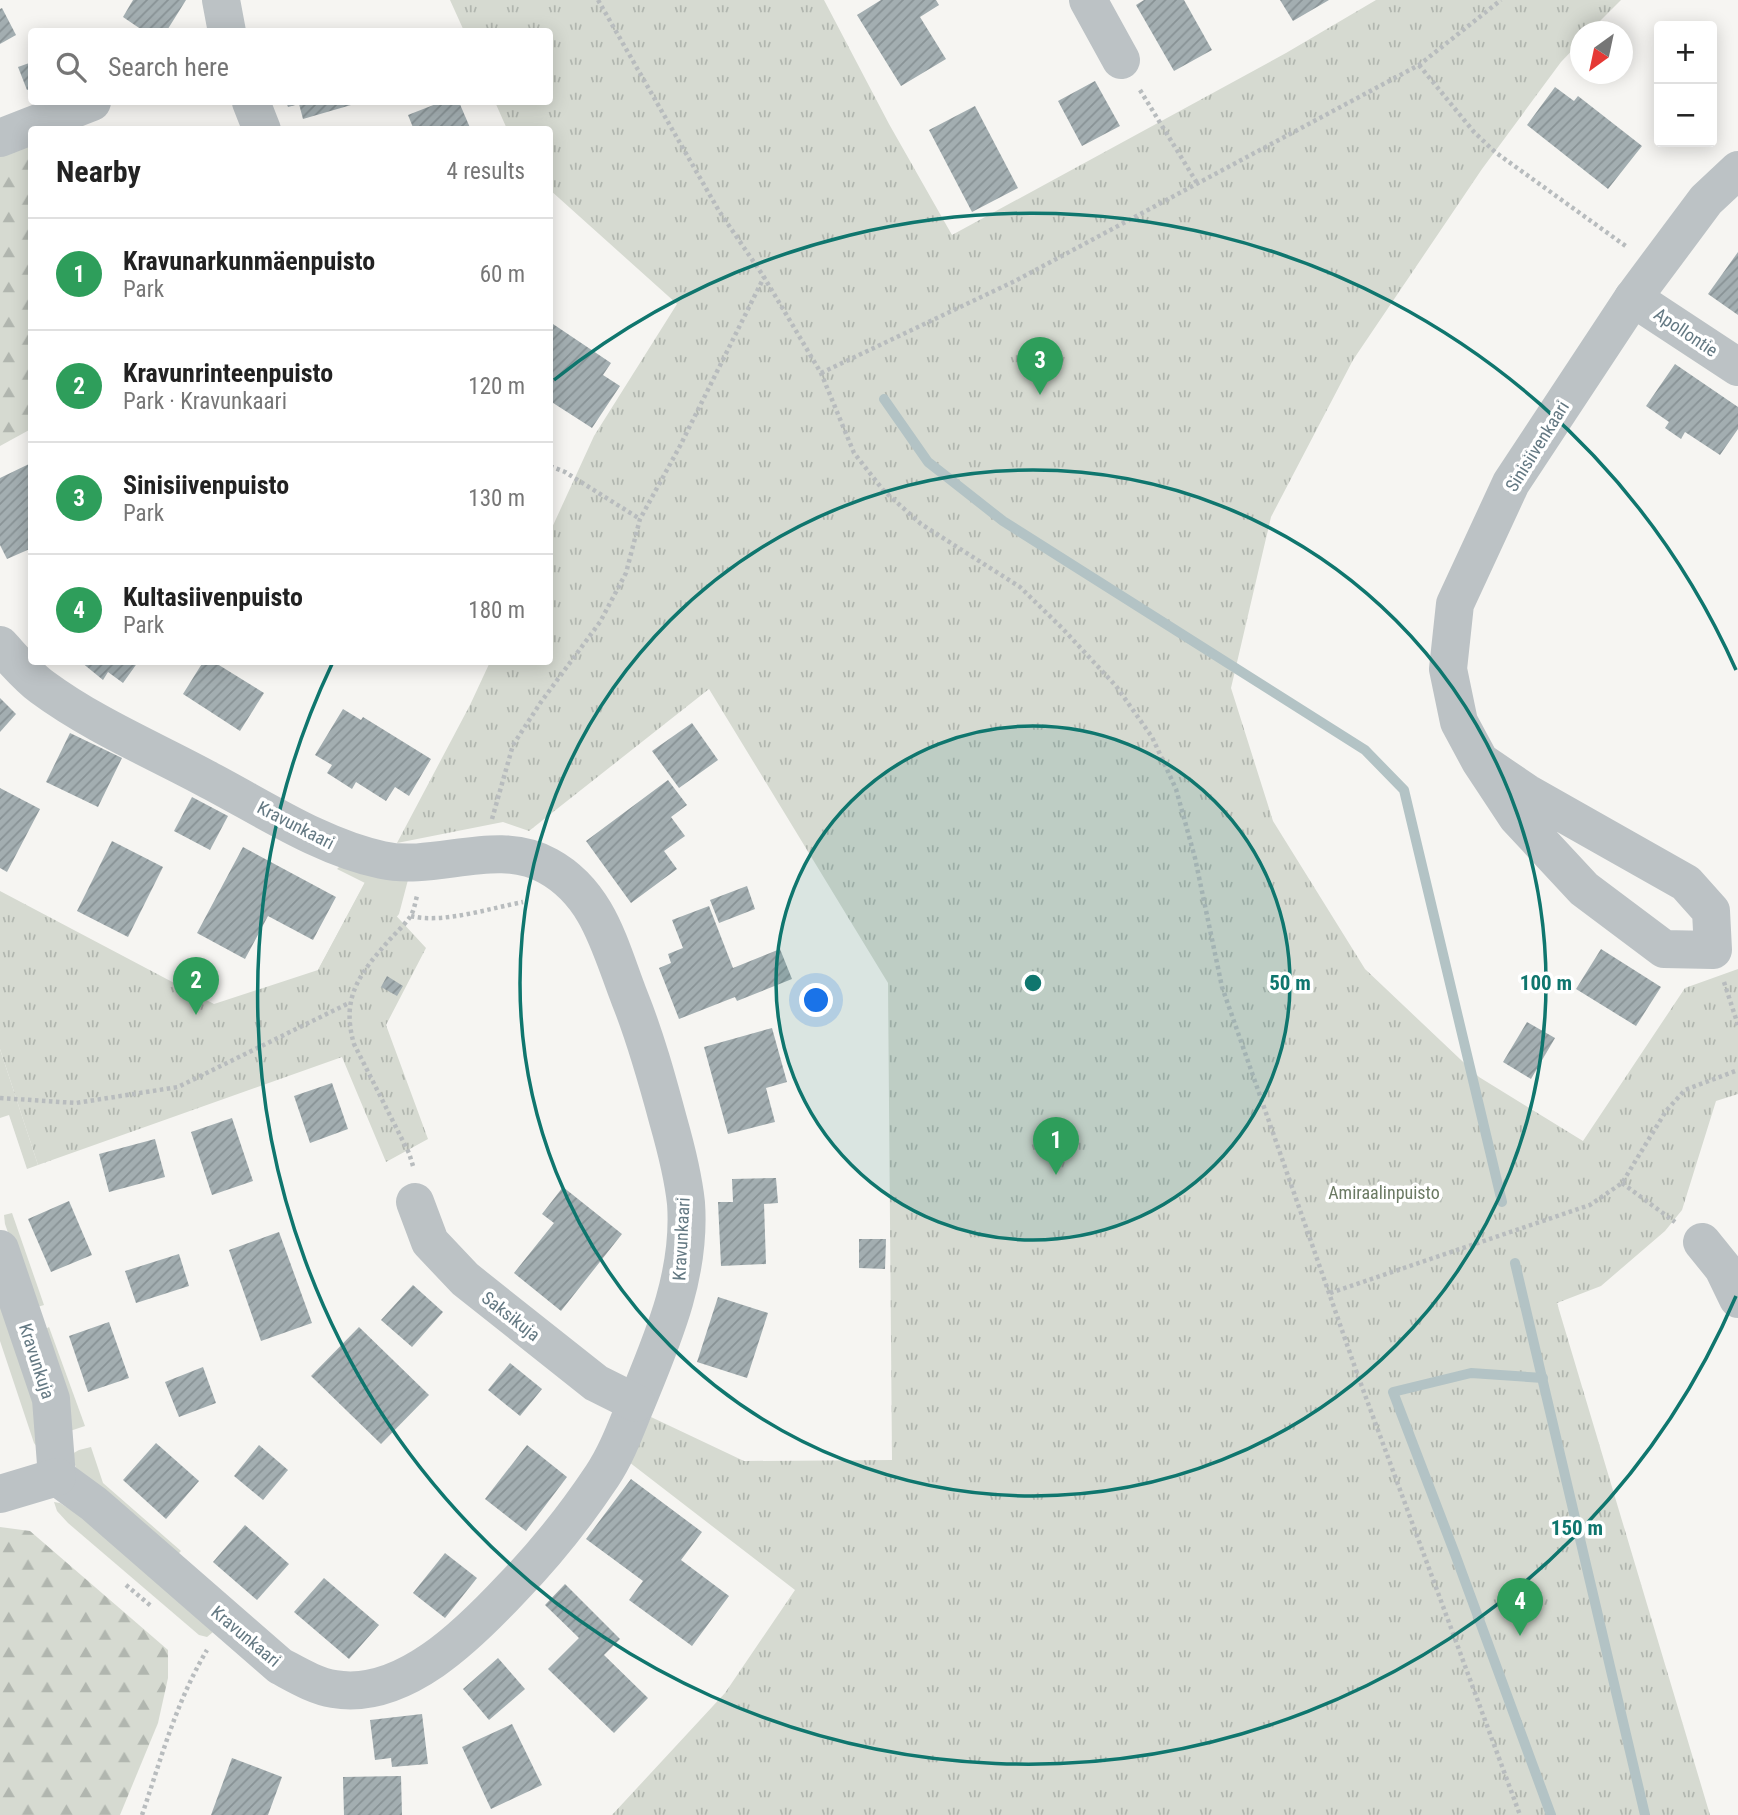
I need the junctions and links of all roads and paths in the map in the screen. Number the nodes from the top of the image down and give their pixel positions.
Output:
1 (221, 0) edge
2 (598, 0) edge
3 (1088, 0) edge
4 (1501, 0) edge
5 (226, 28) edge
6 (1121, 60) joint
7 (1419, 65) junction
8 (84, 105) edge
9 (252, 105) edge
10 (31, 126) edge
11 (260, 126) edge
12 (28, 127) edge
13 (0, 138) edge
14 (1738, 170) edge
15 (1197, 183) junction
16 (1656, 268) junction
17 (764, 277) junction
18 (1633, 298) junction
19 (1738, 367) edge
20 (821, 373) junction
21 (553, 467) edge
22 (640, 519) junction
23 (0, 645) edge
24 (1480, 761) junction
25 (485, 854) junction
26 (427, 863) junction
27 (523, 902) dead end
28 (411, 916) junction
29 (1713, 950) junction
30 (349, 1003) junction
31 (1738, 1025) edge
32 (1738, 1070) edge
33 (0, 1098) edge
34 (1622, 1183) junction
35 (415, 1202) joint
36 (1702, 1242) joint
37 (0, 1249) edge
38 (1330, 1293) junction
39 (1738, 1299) edge
40 (636, 1403) junction
41 (57, 1478) junction
42 (0, 1494) edge
43 (235, 1627) junction
44 (142, 1815) edge
45 (1520, 1815) edge

1 - 5 street
2 - 17 path
3 - 6 street
4 - 7 path
6 - 15 path
7 - 15 path
7 - 16 path
8 - 10 street
9 - 11 street
12 - 13 street
14 - 16 street, Sinisiivenkaari
15 - 20 path
16 - 18 street, Sinisiivenkaari
17 - 20 path
17 - 22 path
18 - 19 street, Apollontie
18 - 24 street, Sinisiivenkaari
20 - 38 path
21 - 22 path
22 - 25 path
23 - 26 street, Kravunkaari
24 - 29 street, Sinisiivenkaari
24 - 29 street, Sinisiivenkaari
25 - 26 street, Kravunkaari
25 - 40 street, Kravunkaari
26 - 28 path
27 - 28 path
28 - 30 path
29 - 31 path
30 - 33 path
30 - 35 path
32 - 34 path
34 - 36 path
34 - 38 path
35 - 40 street, Saksikuja
36 - 39 street
37 - 41 street, Kravunkuja
38 - 45 path
40 - 43 street, Kravunkaari
41 - 42 street
41 - 43 street, Kravunkaari
43 - 44 path

